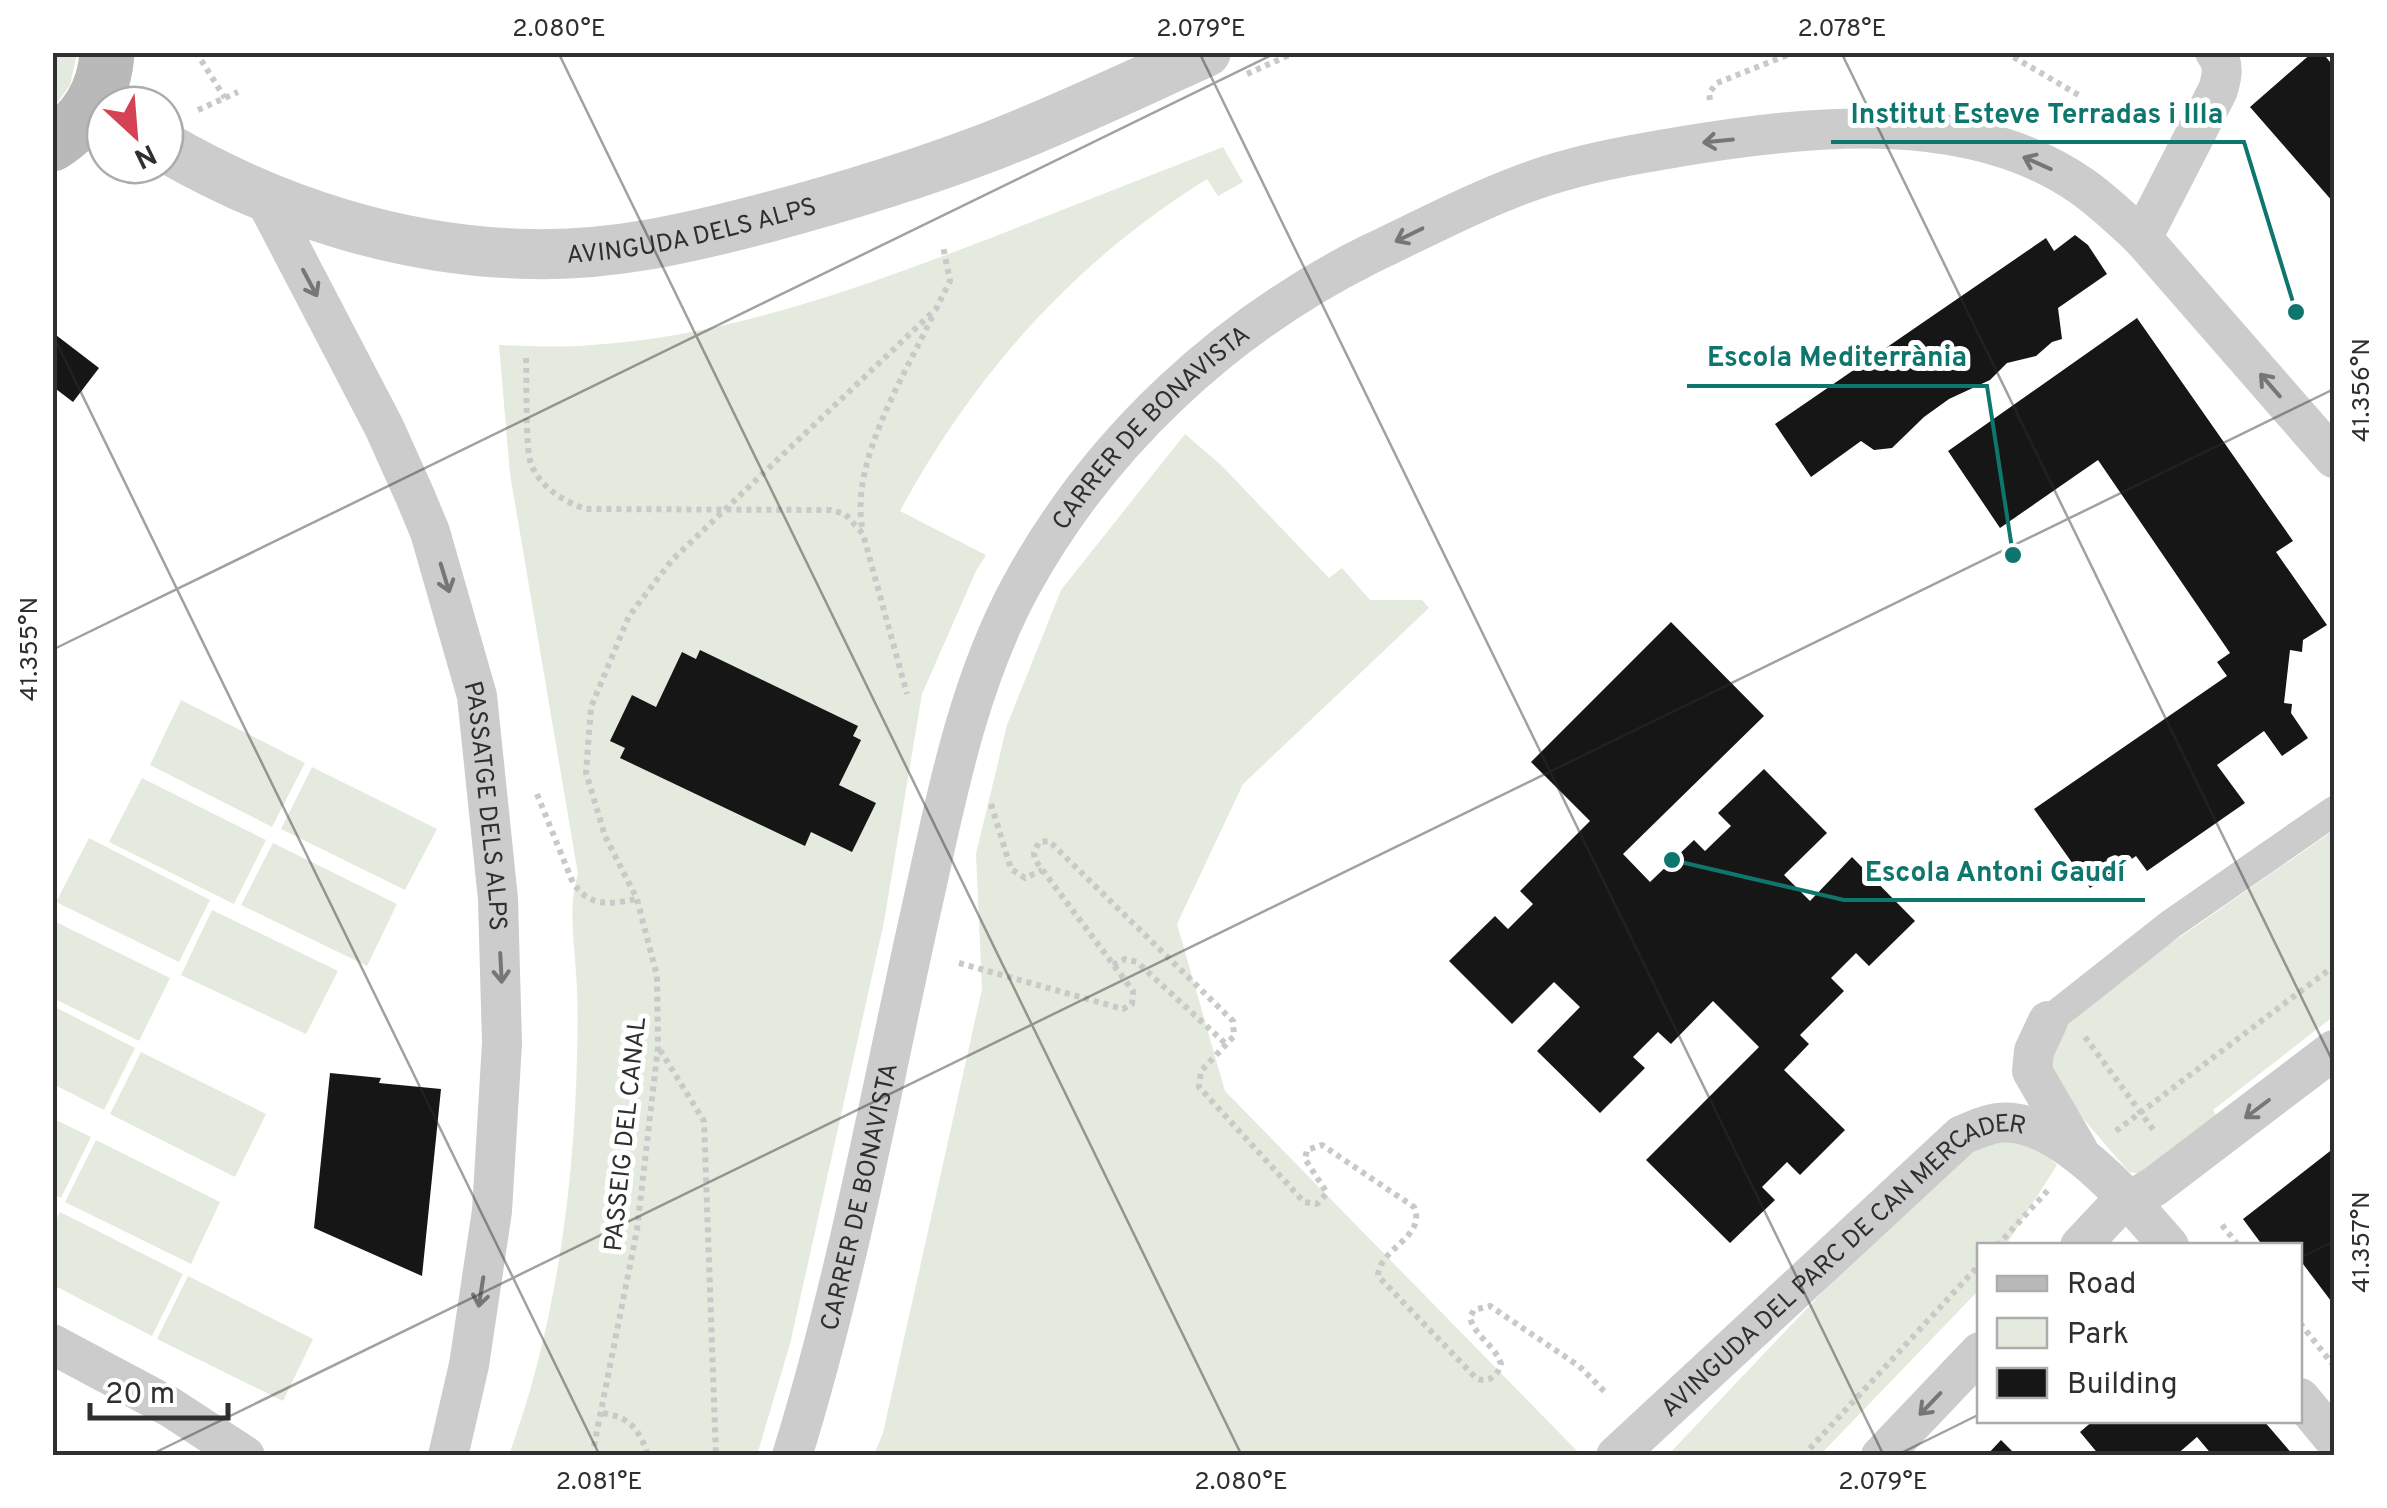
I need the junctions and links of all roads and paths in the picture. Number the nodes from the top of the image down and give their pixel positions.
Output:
1 (196, 52) edge
2 (1206, 52) edge
3 (1795, 52) edge
4 (2006, 52) edge
5 (2215, 52) edge
6 (238, 92) dead end
7 (2082, 96) dead end
8 (226, 98) junction
9 (1711, 106) dead end
10 (85, 114) edge
11 (185, 125) edge
12 (185, 135) edge
13 (52, 144) edge
14 (264, 197) junction
15 (2142, 238) junction
16 (943, 246) dead end
17 (936, 309) junction
18 (526, 358) dead end
19 (2334, 458) edge
20 (724, 510) junction
21 (863, 534) junction
22 (907, 694) dead end
23 (537, 794) dead end
24 (990, 803) dead end
25 (2334, 811) edge
26 (1042, 870) junction
27 (637, 899) junction
28 (959, 963) dead end
29 (1113, 965) junction
30 (2334, 966) edge
31 (2066, 1029) junction
32 (1226, 1044) junction
33 (658, 1047) junction
34 (2334, 1050) edge
35 (2141, 1112) junction
36 (2159, 1138) dead end
37 (2082, 1158) junction
38 (2129, 1200) junction
39 (2222, 1225) dead end
40 (1999, 1243) edge
41 (2083, 1243) edge
42 (2166, 1243) edge
43 (2237, 1243) edge
44 (1977, 1267) edge
45 (2302, 1326) edge
46 (52, 1344) edge
47 (1977, 1355) edge
48 (2334, 1367) edge
49 (1605, 1392) dead end
50 (2302, 1400) edge
51 (603, 1414) junction
52 (2334, 1439) edge
53 (245, 1456) edge
54 (448, 1456) edge
55 (592, 1456) edge
56 (648, 1456) edge
57 (716, 1456) edge
58 (792, 1456) edge
59 (1616, 1456) edge
60 (1803, 1456) edge
61 (1881, 1456) edge

1 - 8 path
2 - 14 street, AVINGUDA DELS ALPS
3 - 9 path
4 - 7 path
5 - 15 street
6 - 8 path
8 - 11 path
10 - 13 main road
12 - 14 street, AVINGUDA DELS ALPS
14 -> 54 street, PASSATGE DELS ALPS
19 -> 15 street, CARRER DE BONAVISTA
15 -> 58 street, CARRER DE BONAVISTA
16 - 17 path
17 - 20 path, PASSEIG DEL CANAL
17 - 21 path
18 - 20 path
20 - 21 path
20 - 27 path, PASSEIG DEL CANAL
21 - 22 path
23 - 27 path
24 - 26 path
25 - 31 street
26 - 29 path
26 - 32 path
27 - 33 path, PASSEIG DEL CANAL
28 - 29 path
29 - 32 path
30 - 35 path
31 - 35 path
31 - 37 street, AVINGUDA DEL PARC DE CAN MERCADER
32 - 49 path
33 - 51 path, PASSEIG DEL CANAL
33 - 57 path
34 -> 38 street
35 - 36 path
35 - 37 path
37 - 38 street, AVINGUDA DEL PARC DE CAN MERCADER
37 - 40 path
37 - 59 street, AVINGUDA DEL PARC DE CAN MERCADER
38 - 41 street
38 - 42 street, AVINGUDA DEL PARC DE CAN MERCADER
39 - 43 path
44 - 60 path
45 - 48 path
46 - 53 street
47 -> 61 street
50 - 52 street
51 - 55 path, PASSEIG DEL CANAL
51 - 56 path

